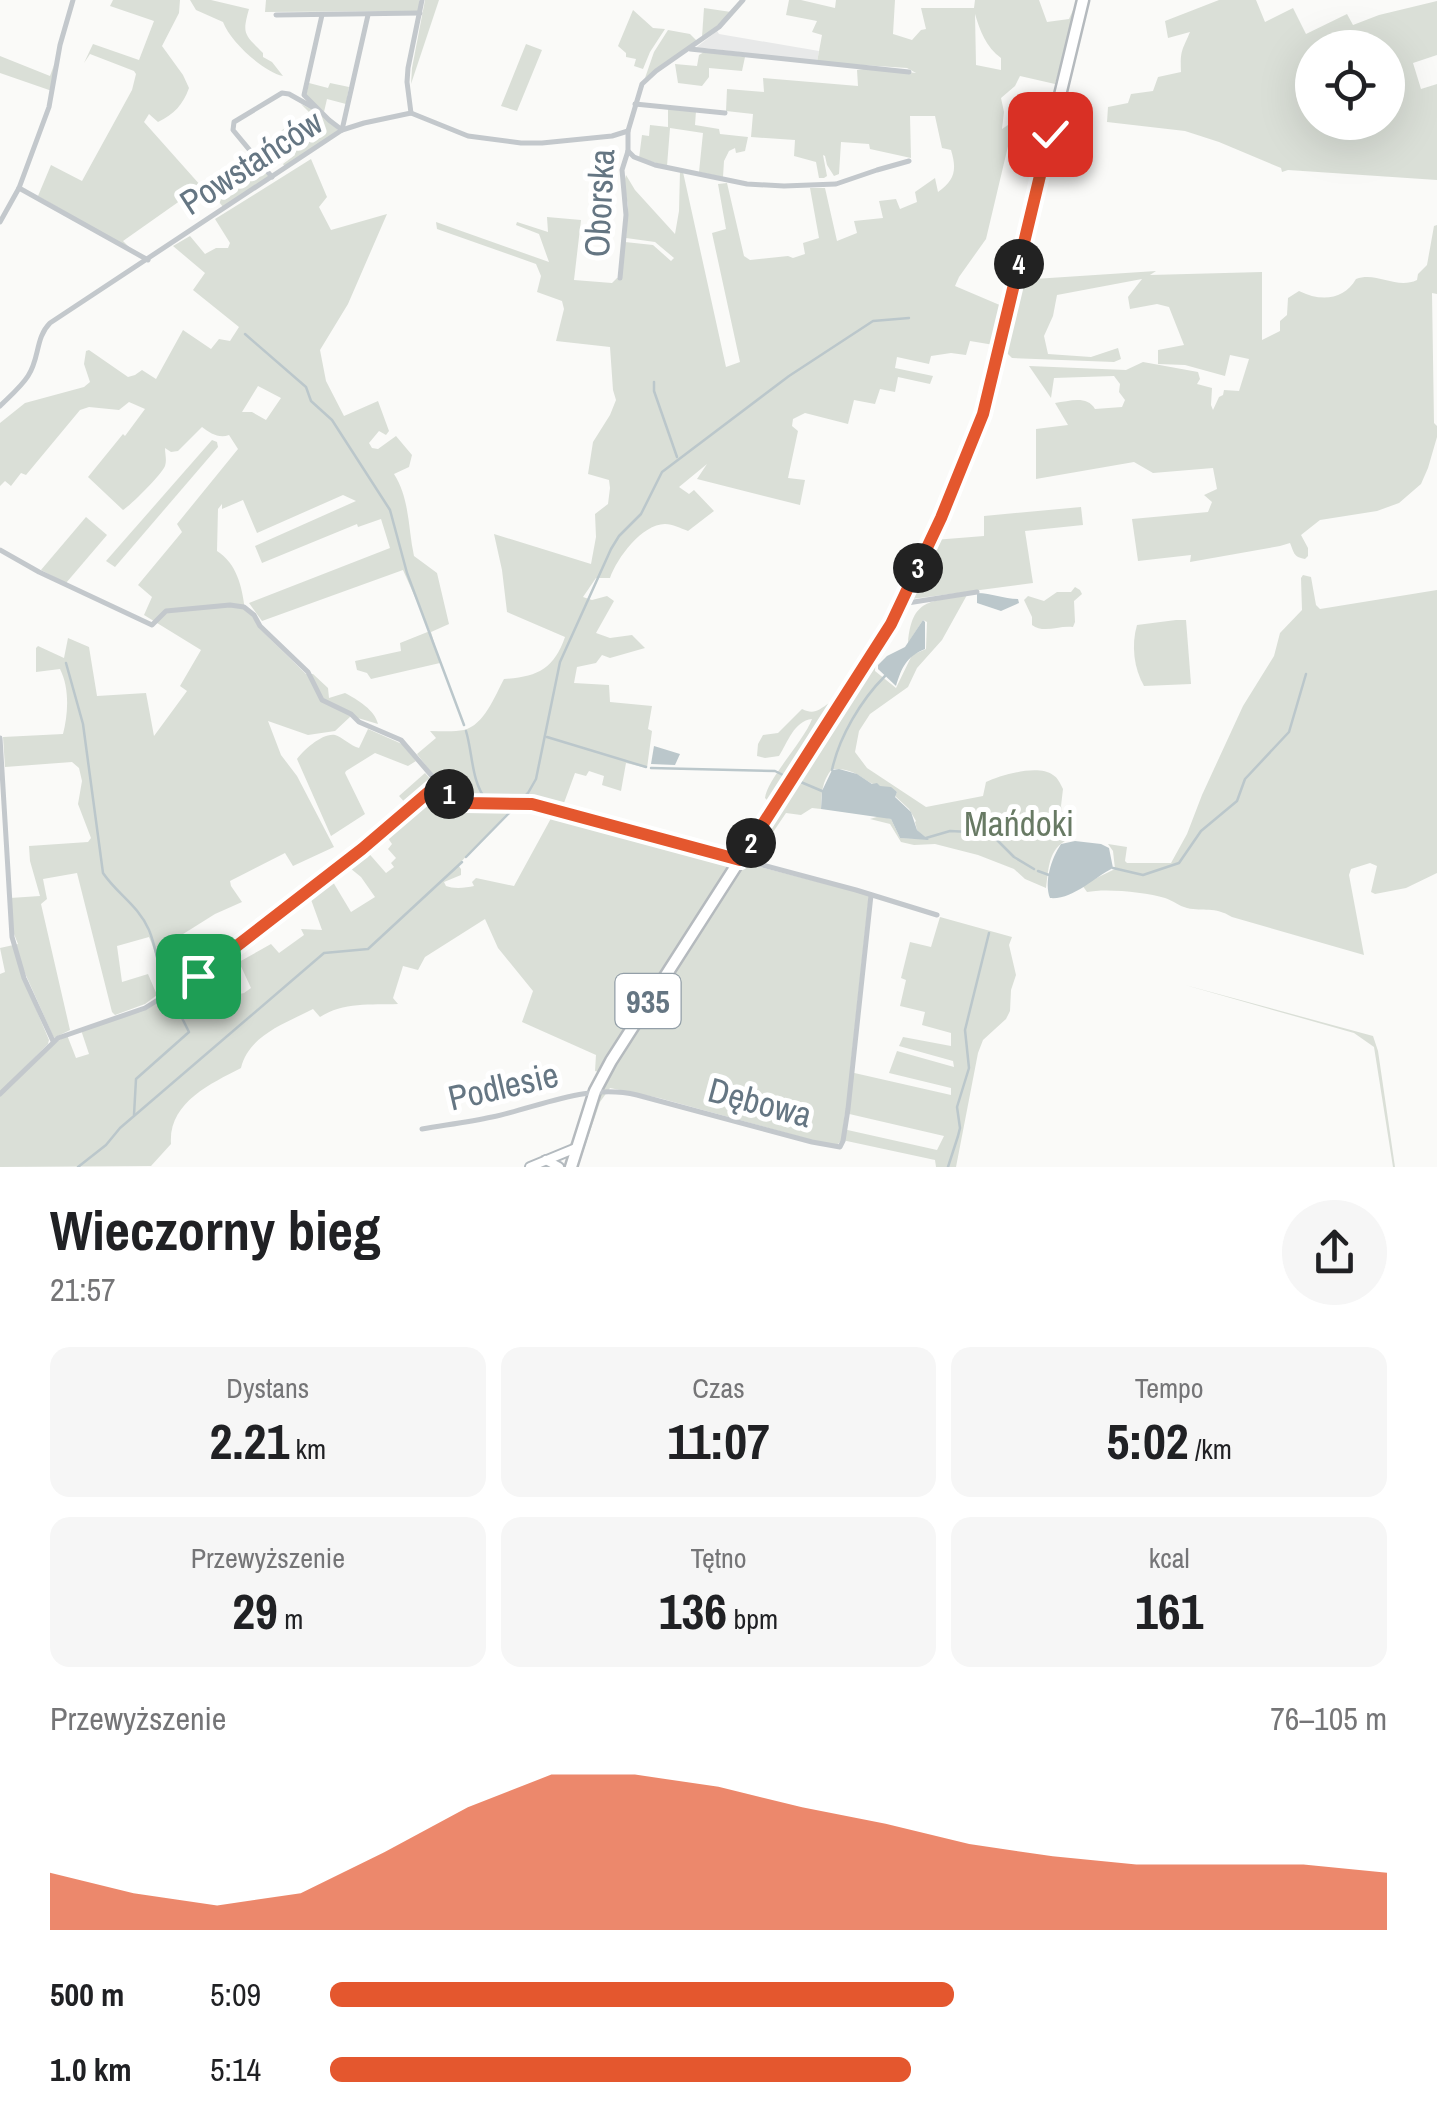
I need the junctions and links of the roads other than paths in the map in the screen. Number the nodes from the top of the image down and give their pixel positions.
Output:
1 (73, 0) edge
2 (422, 0) edge
3 (743, 0) edge
4 (1083, 0) edge
5 (420, 13) junction
6 (276, 15) dead end
7 (322, 15) junction
8 (368, 15) junction
9 (695, 48) junction
10 (909, 72) dead end
11 (301, 98) junction
12 (636, 104) junction
13 (411, 113) junction
14 (725, 113) dead end
15 (342, 130) junction
16 (628, 131) junction
17 (628, 151) junction
18 (909, 161) dead end
19 (272, 177) junction
20 (20, 188) junction
21 (0, 222) edge
22 (148, 260) junction
23 (620, 278) dead end
24 (0, 406) edge
25 (0, 550) edge
26 (977, 592) dead end
27 (901, 604) junction
28 (0, 738) edge
29 (438, 784) junction
30 (740, 860) junction
31 (872, 896) junction
32 (937, 915) dead end
33 (53, 1041) junction
34 (595, 1091) junction
35 (0, 1094) edge
36 (422, 1129) dead end
37 (576, 1148) junction
38 (546, 1160) junction
39 (530, 1167) edge
40 (559, 1167) edge
41 (570, 1167) edge

1 - 20 street
2 - 5 street
3 - 9 street
4 - 27 main road, 935
5 - 8 street
5 - 13 street
6 - 7 street
7 - 8 street
7 - 11 street
8 - 15 street
9 - 10 street
9 - 12 street
11 - 15 street
11 - 19 street
12 - 14 street
12 - 16 street
13 - 15 street, Powstańców
13 - 16 street
15 - 19 street, Powstańców
16 - 17 street, Oborska
17 - 18 street
17 - 23 street, Oborska
19 - 22 street, Powstańców
20 - 21 street
20 - 22 street
22 - 24 street, Powstańców
25 - 29 street
26 - 27 street
27 - 30 main road, 935
28 - 33 street
29 - 30 street
29 - 33 street
30 - 31 street
30 - 34 main road, 935
31 - 32 street
31 - 34 street, Dębowa
33 - 35 street
34 - 36 street, Podlesie
34 - 37 main road, 935
37 - 38 main road
37 - 41 main road, 935
38 - 39 main road
38 - 40 main road

